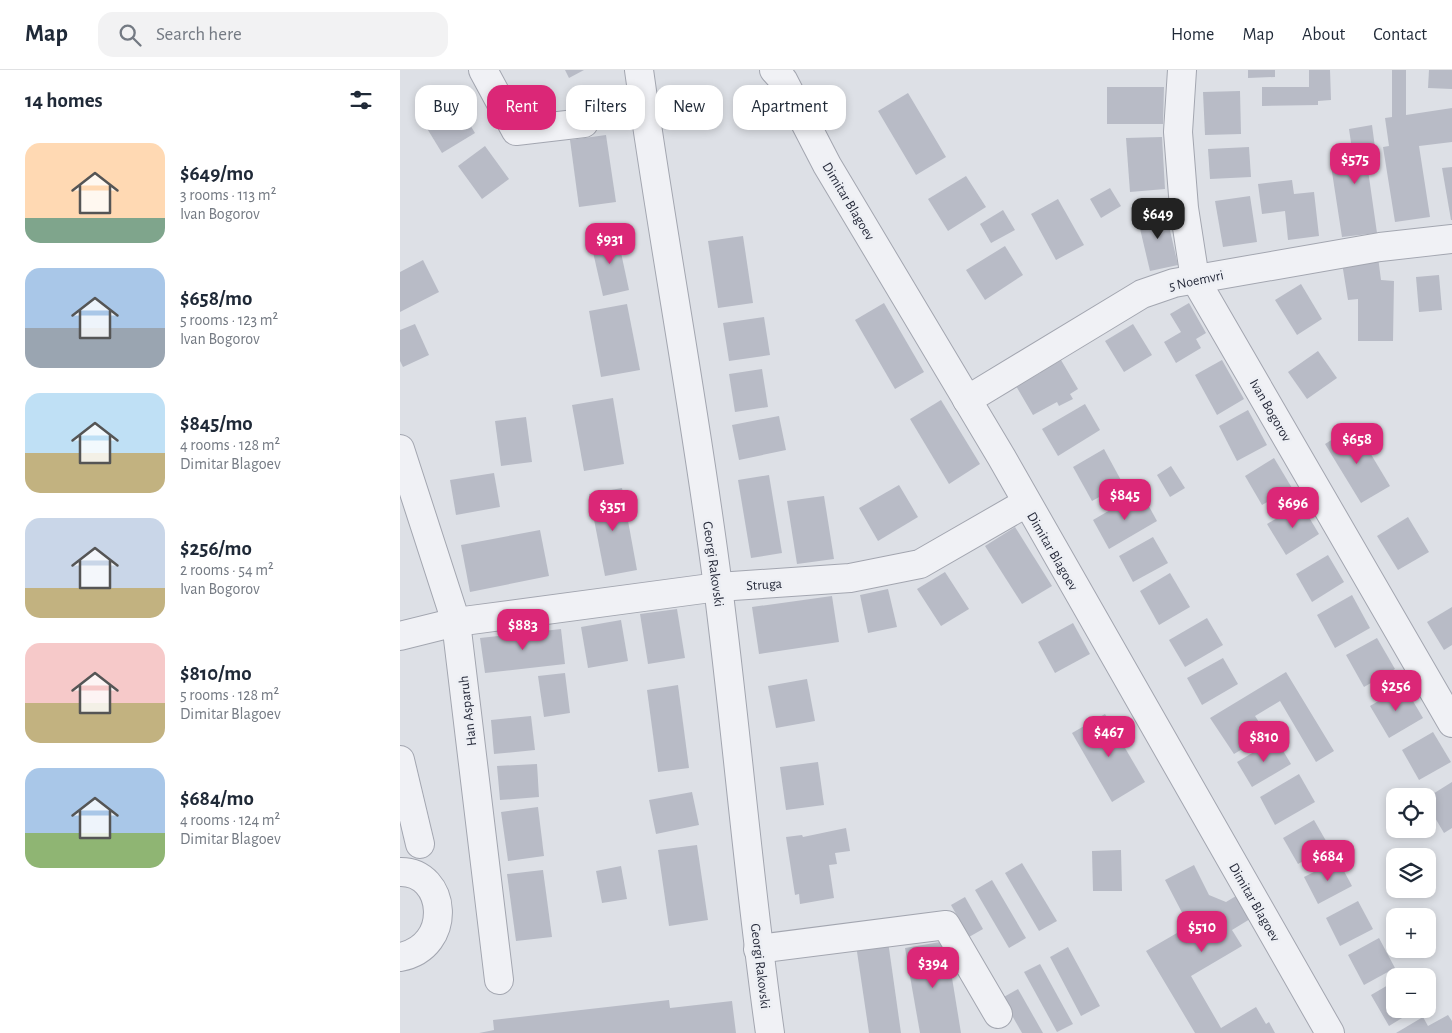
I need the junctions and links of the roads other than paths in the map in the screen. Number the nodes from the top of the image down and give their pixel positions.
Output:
1 (484, 70) edge
2 (652, 70) edge
3 (1182, 70) edge
4 (779, 73) edge
5 (641, 83) edge
6 (566, 125) edge
7 (1452, 239) edge
8 (1195, 279) junction
9 (967, 400) junction
10 (400, 449) edge
11 (1026, 503) junction
12 (718, 587) junction
13 (456, 622) junction
14 (400, 636) edge
15 (1452, 723) edge
16 (400, 760) edge
17 (420, 844) dead end
18 (400, 872) edge
19 (758, 949) junction
20 (400, 957) edge
21 (499, 980) dead end
22 (998, 1014) dead end
23 (770, 1033) edge
24 (1330, 1033) edge

1 - 6 street
2 - 5 street, Georgi Rakovski
3 - 8 street, Ivan Bogorov
4 - 9 street, Dimitar Blagoev
5 - 12 street, Georgi Rakovski
7 - 8 street, 5 Noemvri
8 - 9 street, 5 Noemvri
8 - 15 street, Ivan Bogorov
9 - 11 street, Dimitar Blagoev
10 - 13 street, Han Asparuh
11 - 12 street, Struga
11 - 24 street, Dimitar Blagoev
12 - 13 street, Struga
12 - 19 street, Georgi Rakovski
13 - 14 street, Struga
13 - 21 street, Han Asparuh
16 - 17 street
18 - 20 street
19 - 22 street
19 - 23 street, Georgi Rakovski

